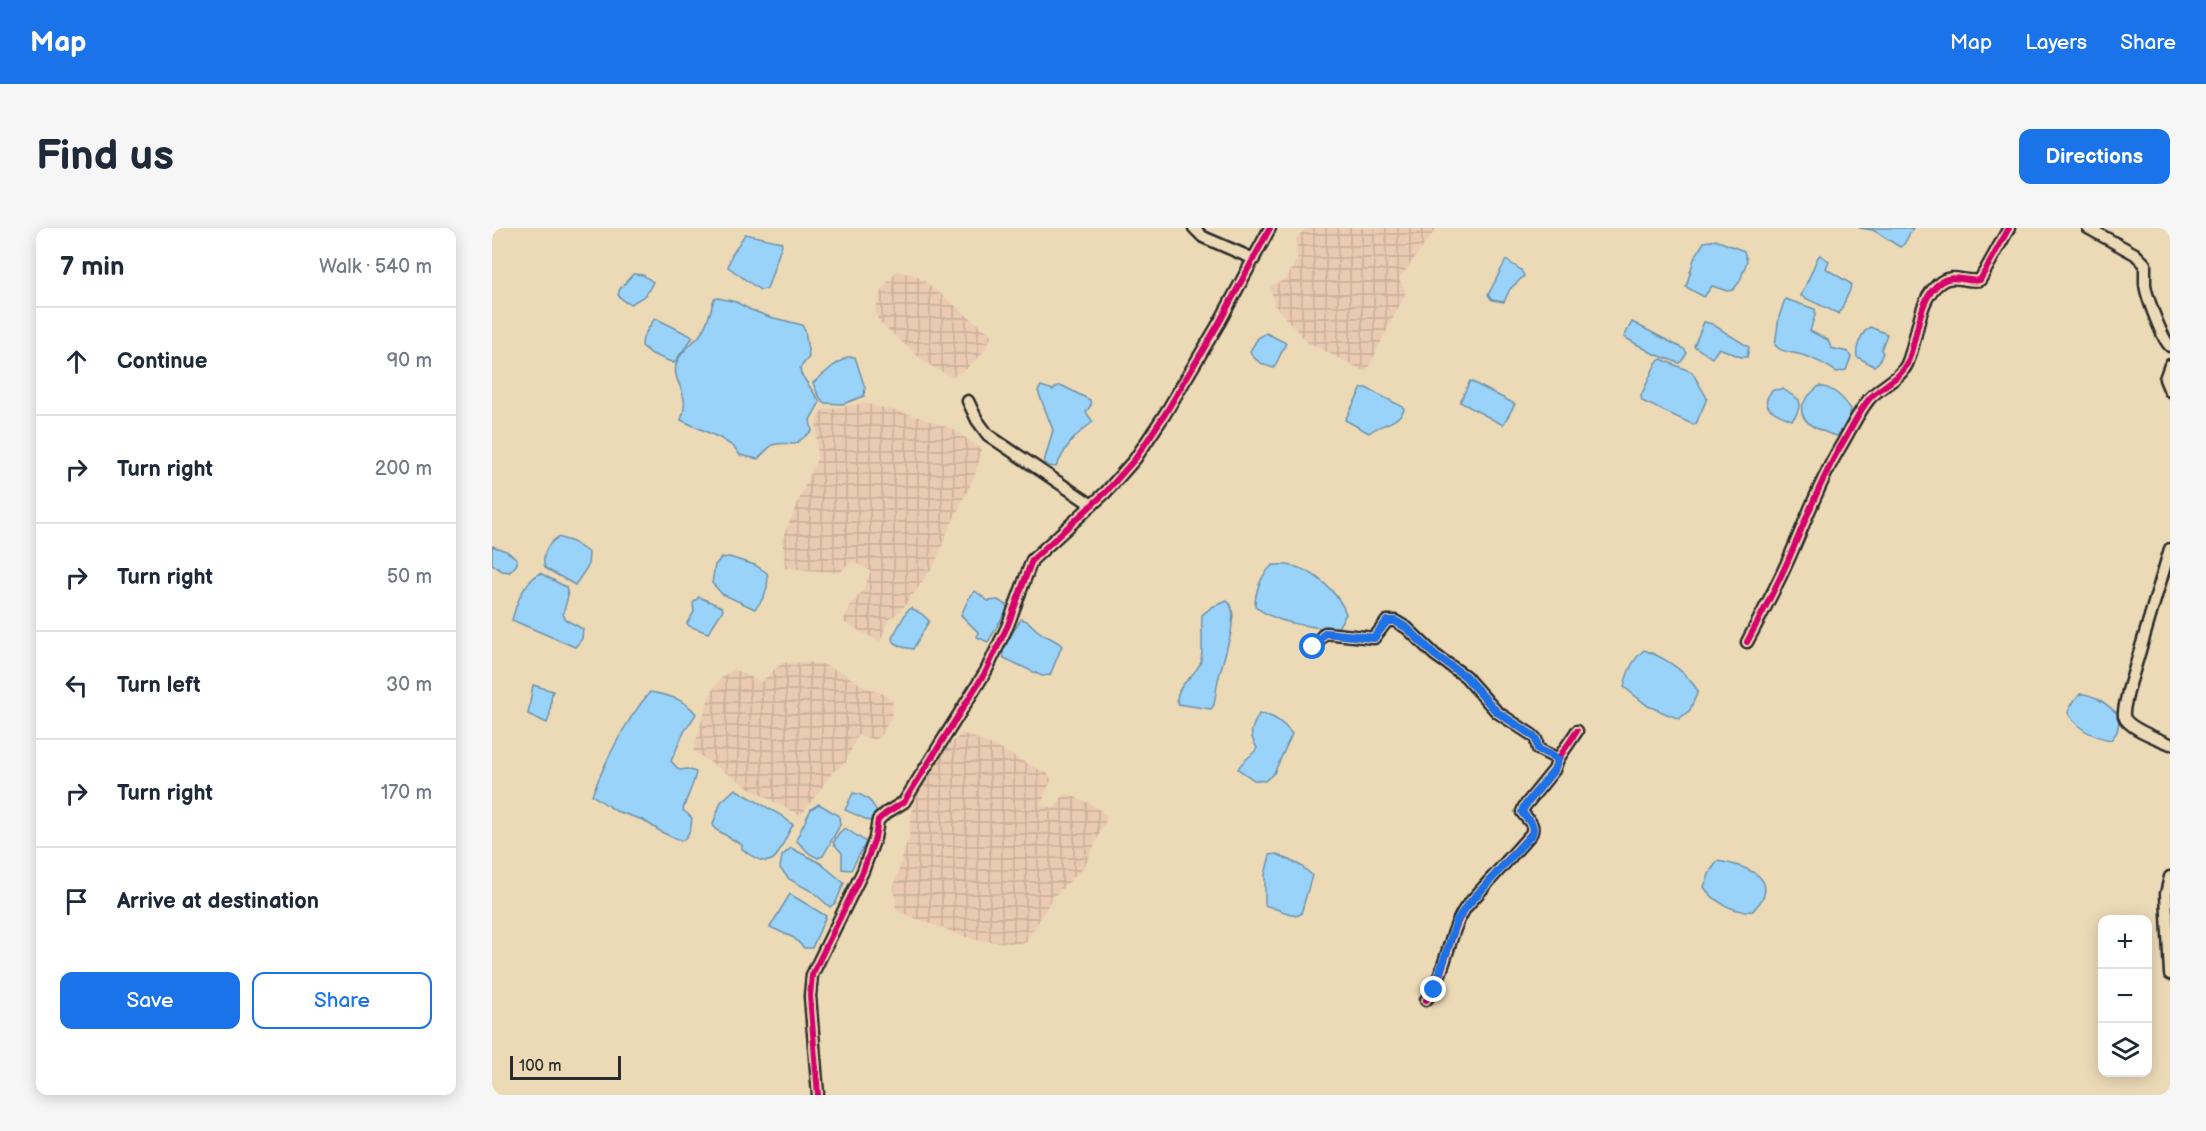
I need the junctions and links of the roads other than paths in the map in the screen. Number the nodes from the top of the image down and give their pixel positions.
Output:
1 (1194, 228) edge
2 (1270, 228) edge
3 (2009, 228) edge
4 (2088, 228) edge
5 (1254, 259) junction
6 (2170, 346) edge
7 (2170, 365) edge
8 (2170, 391) edge
9 (968, 401) dead end
10 (1092, 505) junction
11 (2170, 549) edge
12 (1748, 642) dead end
13 (1313, 647) dead end
14 (1577, 731) dead end
15 (2170, 744) edge
16 (1558, 759) junction
17 (2170, 878) edge
18 (2170, 974) edge
19 (1426, 1000) dead end
20 (818, 1095) edge

1 - 5 street
2 - 5 street
3 - 12 street
4 - 6 street
5 - 10 street
7 - 8 street
9 - 10 street
10 - 20 street
11 - 15 street
13 - 16 street
14 - 16 street
16 - 19 street
17 - 18 street

